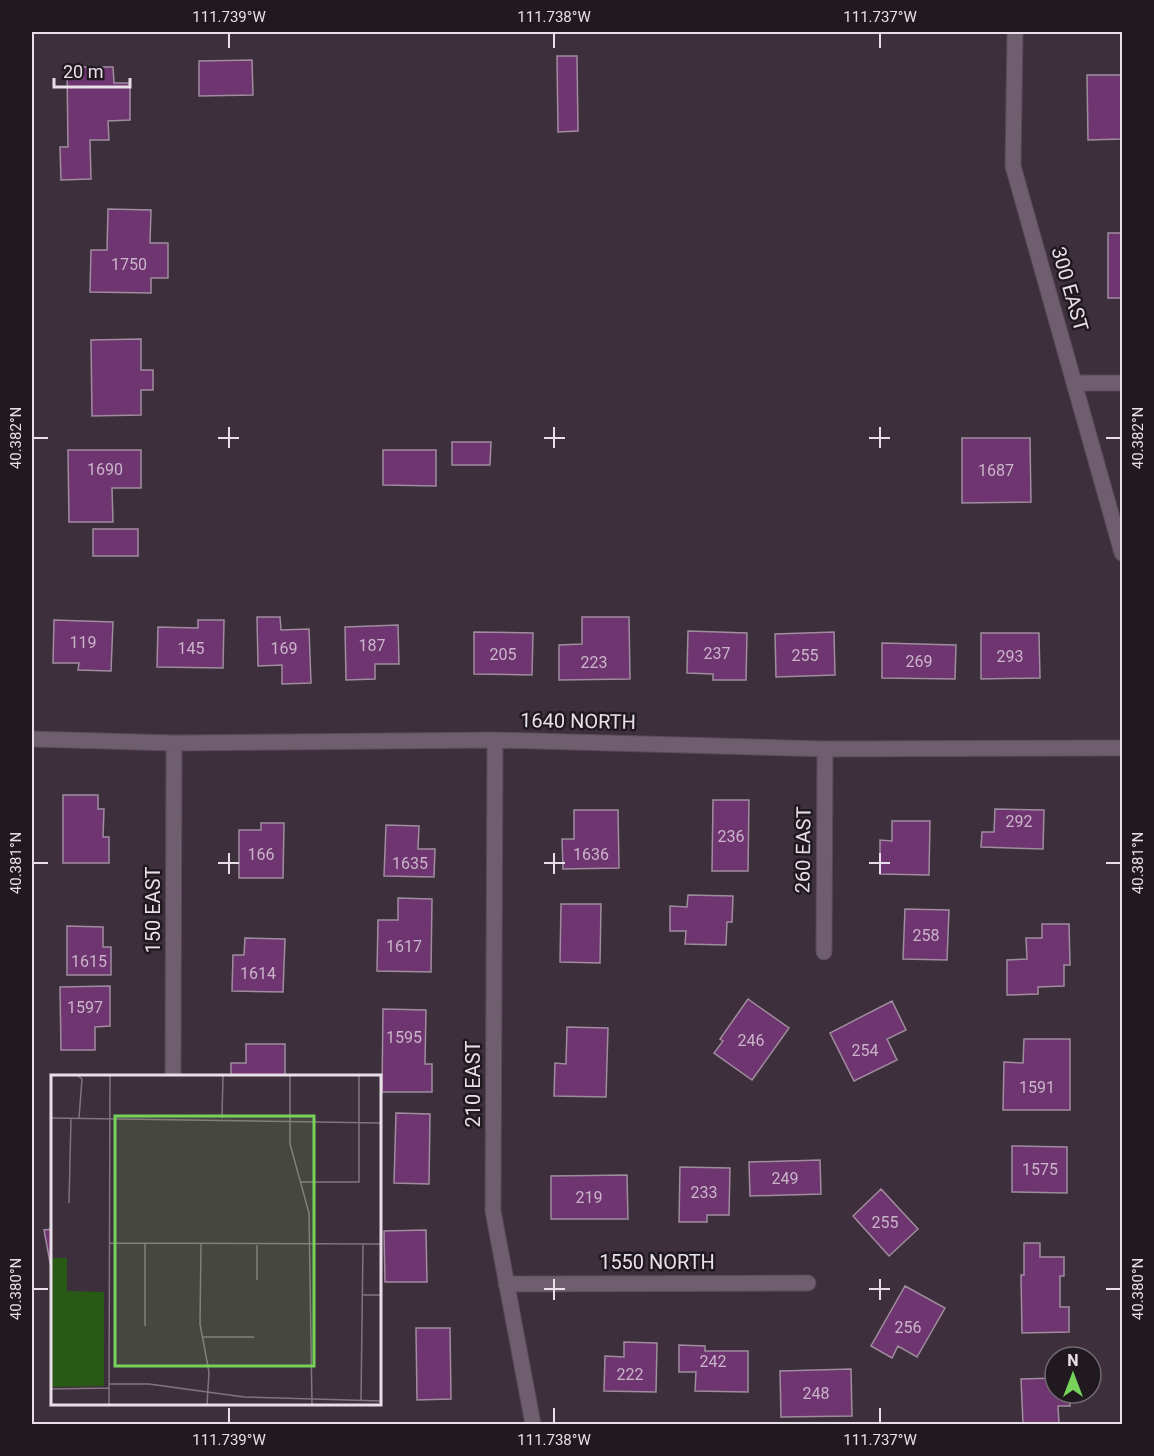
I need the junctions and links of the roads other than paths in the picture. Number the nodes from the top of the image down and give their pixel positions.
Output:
1 (1014, 32) edge
2 (1074, 383) junction
3 (1122, 383) edge
4 (1122, 553) edge
5 (32, 739) edge
6 (495, 740) junction
7 (174, 743) junction
8 (825, 748) junction
9 (1122, 748) edge
10 (824, 952) dead end
11 (173, 1075) edge
12 (808, 1283) dead end
13 (506, 1284) junction
14 (534, 1425) edge

1 - 2 street, 300 EAST
2 - 3 street
2 - 4 street, 300 EAST
5 - 7 street, 1640 NORTH
6 - 7 street, 1640 NORTH
6 - 8 street, 1640 NORTH
6 - 13 street, 210 EAST
7 - 11 street, 150 EAST
8 - 9 street, 1640 NORTH
8 - 10 street, 260 EAST
12 - 13 street, 1550 NORTH
13 - 14 street, 210 EAST

